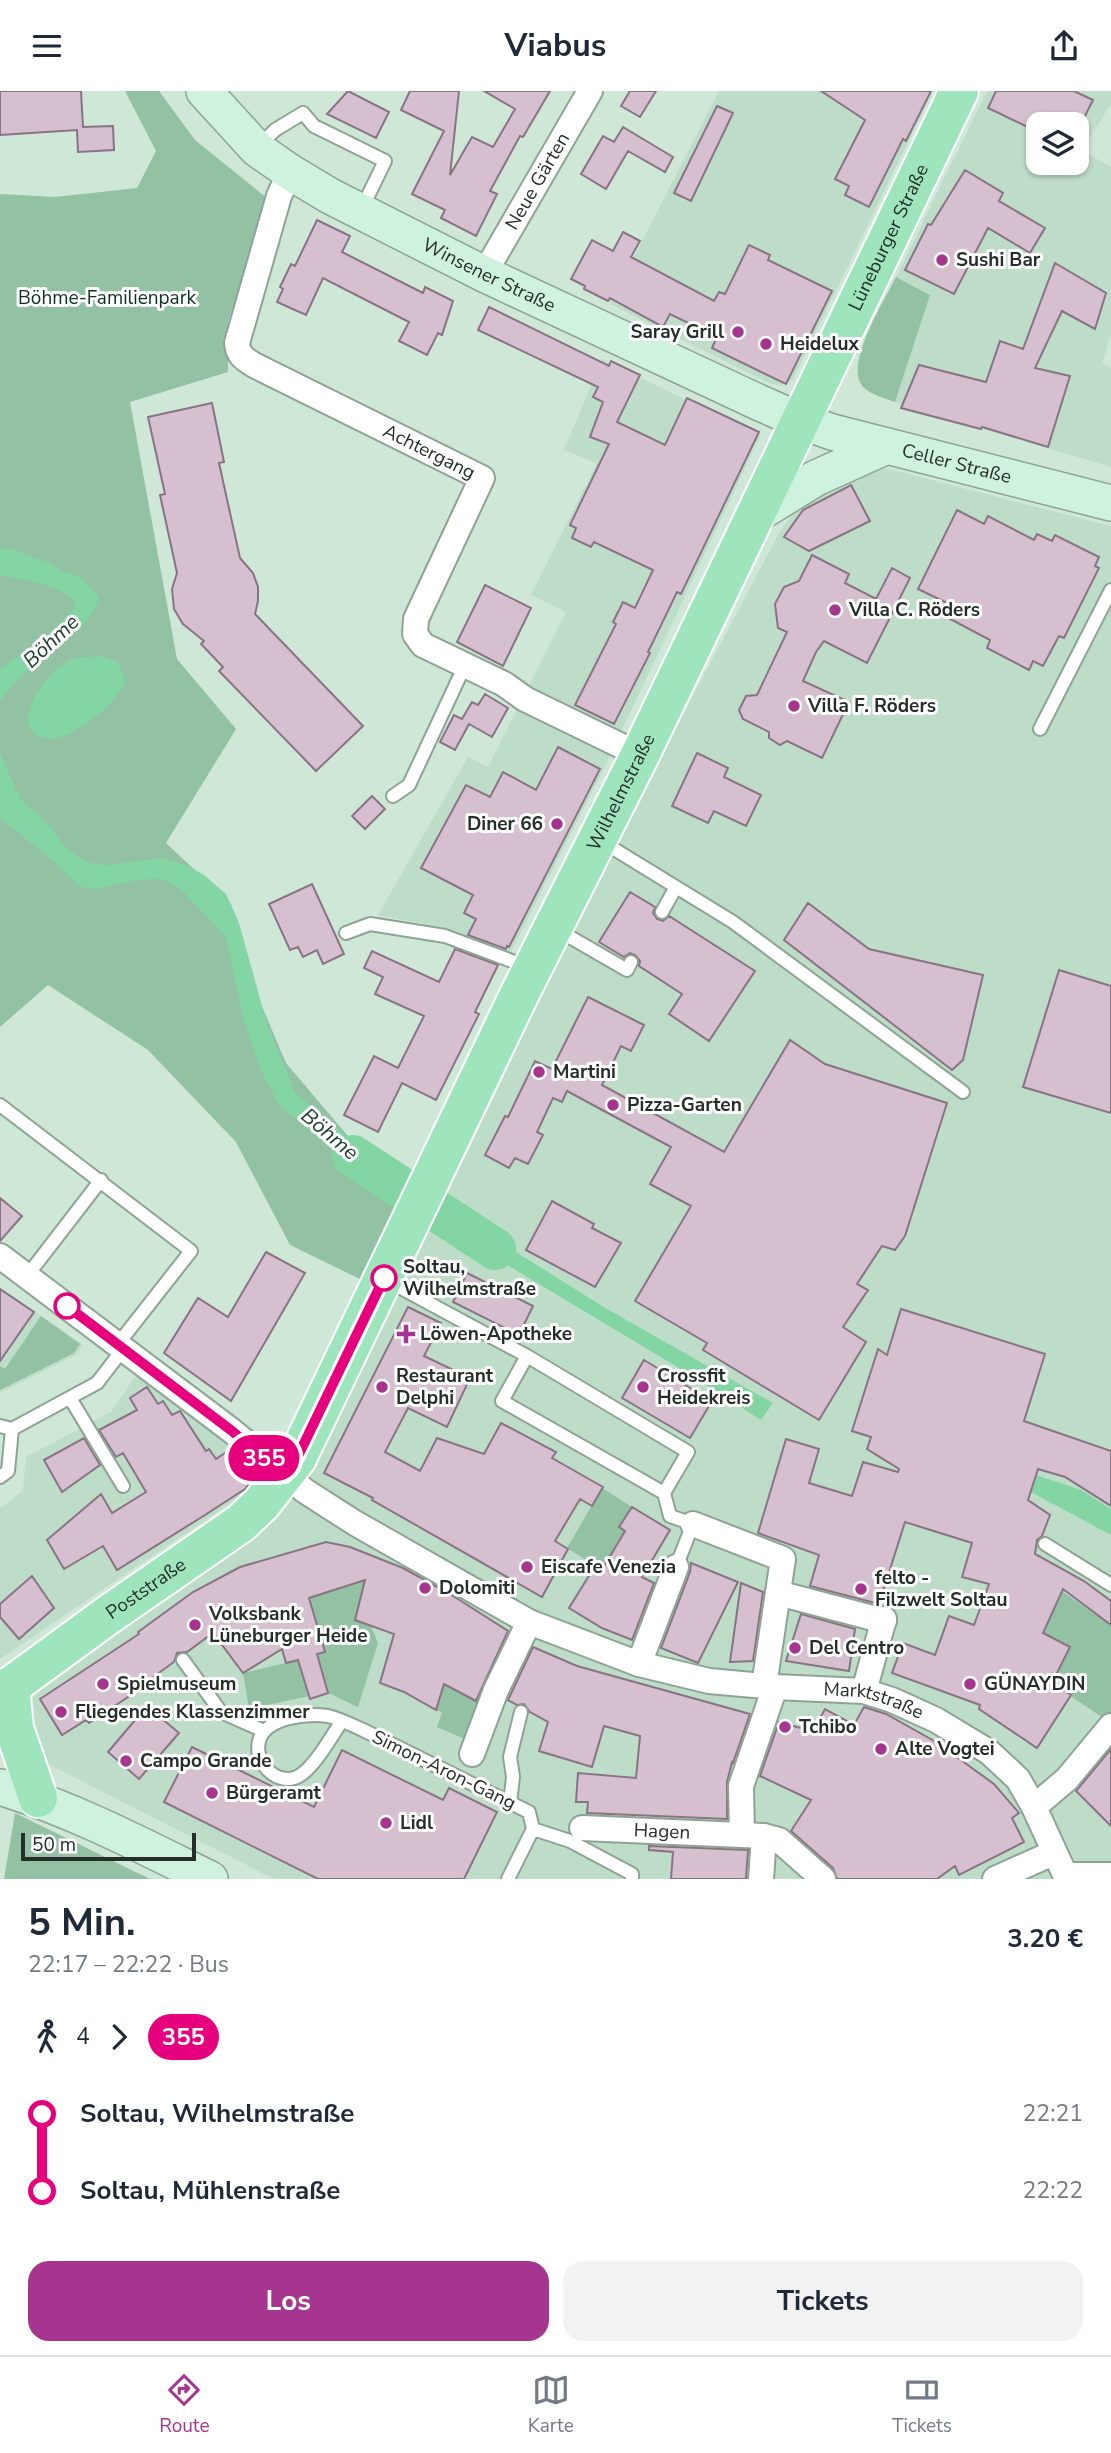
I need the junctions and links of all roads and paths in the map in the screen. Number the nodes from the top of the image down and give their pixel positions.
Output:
1 (204, 91) edge
2 (590, 91) edge
3 (959, 91) edge
4 (257, 149) junction
5 (290, 173) junction
6 (360, 211) junction
7 (484, 274) junction
8 (801, 421) junction
9 (887, 446) junction
10 (1111, 503) edge
11 (756, 515) junction
12 (1111, 590) edge
13 (465, 665) junction
14 (1040, 729) dead end
15 (640, 755) junction
16 (393, 796) dead end
17 (598, 839) junction
18 (676, 887) junction
19 (662, 912) dead end
20 (553, 927) junction
21 (346, 933) dead end
22 (631, 962) dead end
23 (532, 969) junction
24 (963, 1091) dead end
25 (0, 1104) edge
26 (101, 1180) junction
27 (396, 1253) junction
28 (0, 1256) edge
29 (27, 1276) junction
30 (121, 1346) junction
31 (527, 1356) junction
32 (70, 1398) junction
33 (6, 1428) edge
34 (285, 1476) junction
35 (0, 1477) edge
36 (123, 1486) dead end
37 (664, 1493) junction
38 (693, 1524) junction
39 (1045, 1544) dead end
40 (676, 1567) joint
41 (1111, 1585) edge
42 (778, 1593) junction
43 (529, 1622) junction
44 (183, 1660) dead end
45 (639, 1664) junction
46 (770, 1687) junction
47 (5, 1690) edge
48 (864, 1691) junction
49 (521, 1712) dead end
50 (342, 1721) junction
51 (1111, 1726) edge
52 (264, 1731) junction
53 (472, 1754) dead end
54 (0, 1787) edge
55 (38, 1798) junction
56 (510, 1803) junction
57 (1034, 1807) junction
58 (582, 1828) dead end
59 (533, 1829) junction
60 (753, 1835) junction
61 (1054, 1853) junction
62 (1111, 1875) edge
63 (1066, 1877) edge
64 (210, 1879) edge
65 (508, 1879) edge
66 (632, 1879) edge
67 (761, 1879) edge
68 (823, 1879) edge
69 (995, 1879) edge

1 - 4 main road, Winsener Straße
2 - 7 street, Neue Gärten
3 - 8 main road, Lüneburger Straße
4 - 5 main road, Winsener Straße
4 - 6 lane
5 - 6 main road, Winsener Straße
5 - 13 street, Achtergang
6 - 7 main road, Winsener Straße
7 - 8 main road, Winsener Straße
8 - 9 main road, Celler Straße
8 - 11 main road, Wilhelmstraße
9 - 10 main road, Celler Straße
9 - 11 main road
11 - 15 main road, Wilhelmstraße
12 - 14 lane
13 - 15 street, Achtergang
13 - 16 lane
15 - 17 main road, Wilhelmstraße
17 - 18 lane
17 - 20 main road, Wilhelmstraße
18 - 19 lane
18 - 24 lane
20 - 22 lane
20 - 23 main road, Wilhelmstraße
21 - 23 lane
23 - 27 main road, Wilhelmstraße
25 - 26 lane
26 - 29 lane
26 - 30 lane
27 - 31 lane
27 - 34 main road
28 - 29 street, Marktstraße
29 - 30 street, Marktstraße
30 - 32 lane
30 - 34 street, Marktstraße
31 - 37 lane
31 - 37 lane
32 - 33 lane
32 - 36 lane
33 - 35 lane
34 - 43 street, Marktstraße
34 - 47 main road, Poststraße
37 - 38 lane
38 - 40 lane
38 - 42 street
39 - 41 lane
40 - 45 street
42 - 46 street
42 - 48 street
43 - 45 street, Marktstraße
43 - 53 street
44 - 52 lane
45 - 46 street, Marktstraße
46 - 48 street, Marktstraße
46 - 60 street
47 - 55 main road
48 - 57 street, Marktstraße
49 - 56 lane
50 - 52 lane, Simon-Aron-Gang
50 - 52 lane
50 - 56 lane, Simon-Aron-Gang
51 - 57 street
54 - 55 main road
55 - 64 main road
56 - 59 lane, Simon-Aron-Gang
57 - 61 street, Marktstraße
58 - 60 street, Hagen
59 - 65 lane
59 - 66 lane
60 - 67 street
60 - 68 street, Hagen
61 - 63 street, Marktstraße
61 - 69 street
62 - 63 street

